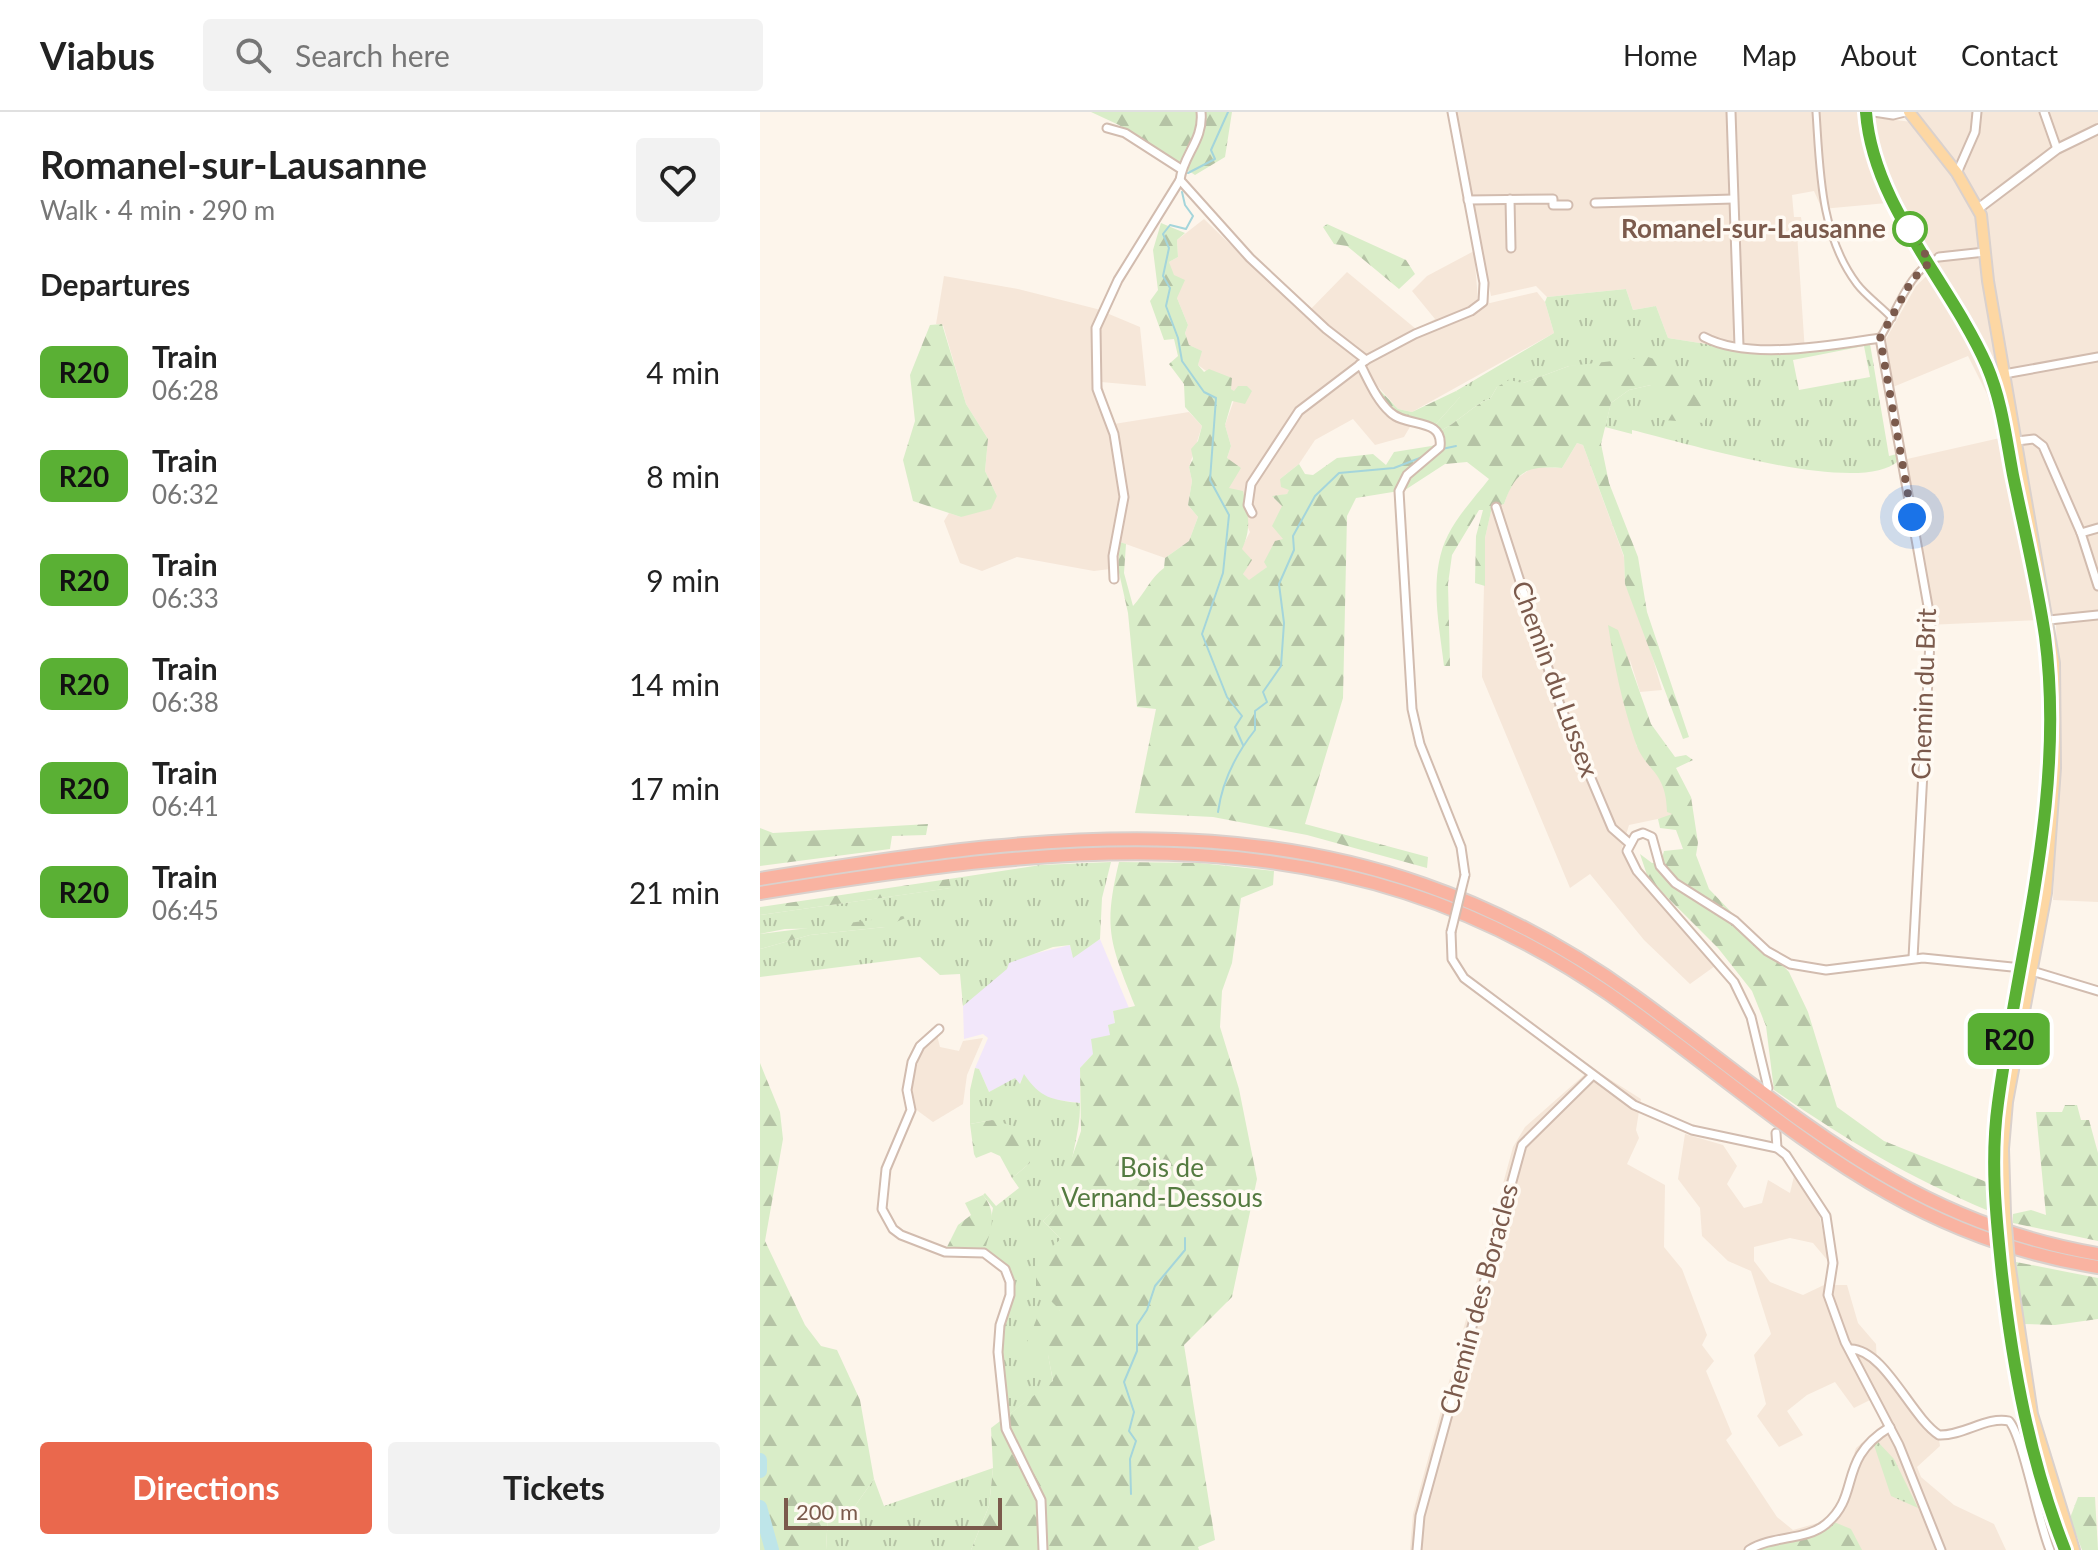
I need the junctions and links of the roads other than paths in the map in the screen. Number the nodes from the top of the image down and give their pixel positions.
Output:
1 (1201, 112) edge
2 (1452, 112) edge
3 (1731, 112) edge
4 (1816, 112) edge
5 (1874, 112) edge
6 (1907, 112) edge
7 (1977, 112) edge
8 (2044, 112) edge
9 (1107, 128) dead end
10 (2098, 129) edge
11 (2057, 149) junction
12 (1181, 169) junction
13 (1957, 173) junction
14 (1180, 180) junction
15 (1510, 199) junction
16 (1733, 199) junction
17 (1468, 200) junction
18 (1595, 203) dead end
19 (1568, 205) dead end
20 (1979, 208) junction
21 (1511, 248) dead end
22 (1985, 252) junction
23 (1939, 257) joint
24 (1892, 318) junction
25 (1704, 337) dead end
26 (1880, 338) junction
27 (1739, 346) junction
28 (2098, 357) edge
29 (1363, 362) junction
30 (2004, 374) junction
31 (2017, 441) junction
32 (1496, 507) dead end
33 (1252, 513) dead end
34 (2098, 528) edge
35 (2081, 533) junction
36 (1114, 579) dead end
37 (2098, 586) edge
38 (2098, 615) edge
39 (2049, 620) junction
40 (1628, 842) junction
41 (760, 879) edge
42 (760, 893) edge
43 (1913, 958) junction
44 (2032, 971) junction
45 (2098, 991) edge
46 (939, 1029) dead end
47 (1592, 1076) junction
48 (1768, 1088) dead end
49 (1776, 1133) dead end
50 (1777, 1148) junction
51 (2098, 1254) edge
52 (2098, 1267) edge
53 (1851, 1349) junction
54 (1890, 1427) junction
55 (1043, 1550) edge
56 (1417, 1550) edge
57 (1749, 1550) edge
58 (1941, 1550) edge
59 (2050, 1550) edge
60 (2074, 1550) edge

1 - 12 street
2 - 17 street
3 - 16 street
4 - 24 street
5 - 6 street
6 - 13 main road
7 - 13 street
8 - 11 street
9 - 12 street
10 - 11 street
11 - 20 street
12 - 14 street
13 - 20 main road
14 - 29 street
14 - 36 street
15 - 17 street
15 - 19 street
15 - 21 street
16 - 18 street
16 - 27 street
17 - 29 street
20 - 22 main road
22 - 23 street
22 - 30 main road
23 - 24 street
24 - 26 street
25 - 27 street
26 - 27 street
26 - 43 street, Chemin du Brit
28 - 30 street
29 - 33 street
29 - 47 street, bridge
30 - 31 main road
31 - 35 street
31 - 39 main road
32 - 40 street, Chemin du Lussex
34 - 35 street
35 - 37 street
38 - 39 street
39 - 44 main road
40 - 43 street
40 - 48 street, Chemin du Lussex
41 - 51 highway
42 - 52 highway
43 - 44 street
44 - 45 street
44 - 60 main road, bridge
46 - 55 street
47 - 50 street
47 - 56 street, Chemin des Boracles
49 - 50 street
50 - 53 street
53 - 54 street
53 - 59 street
54 - 57 street
54 - 58 street

